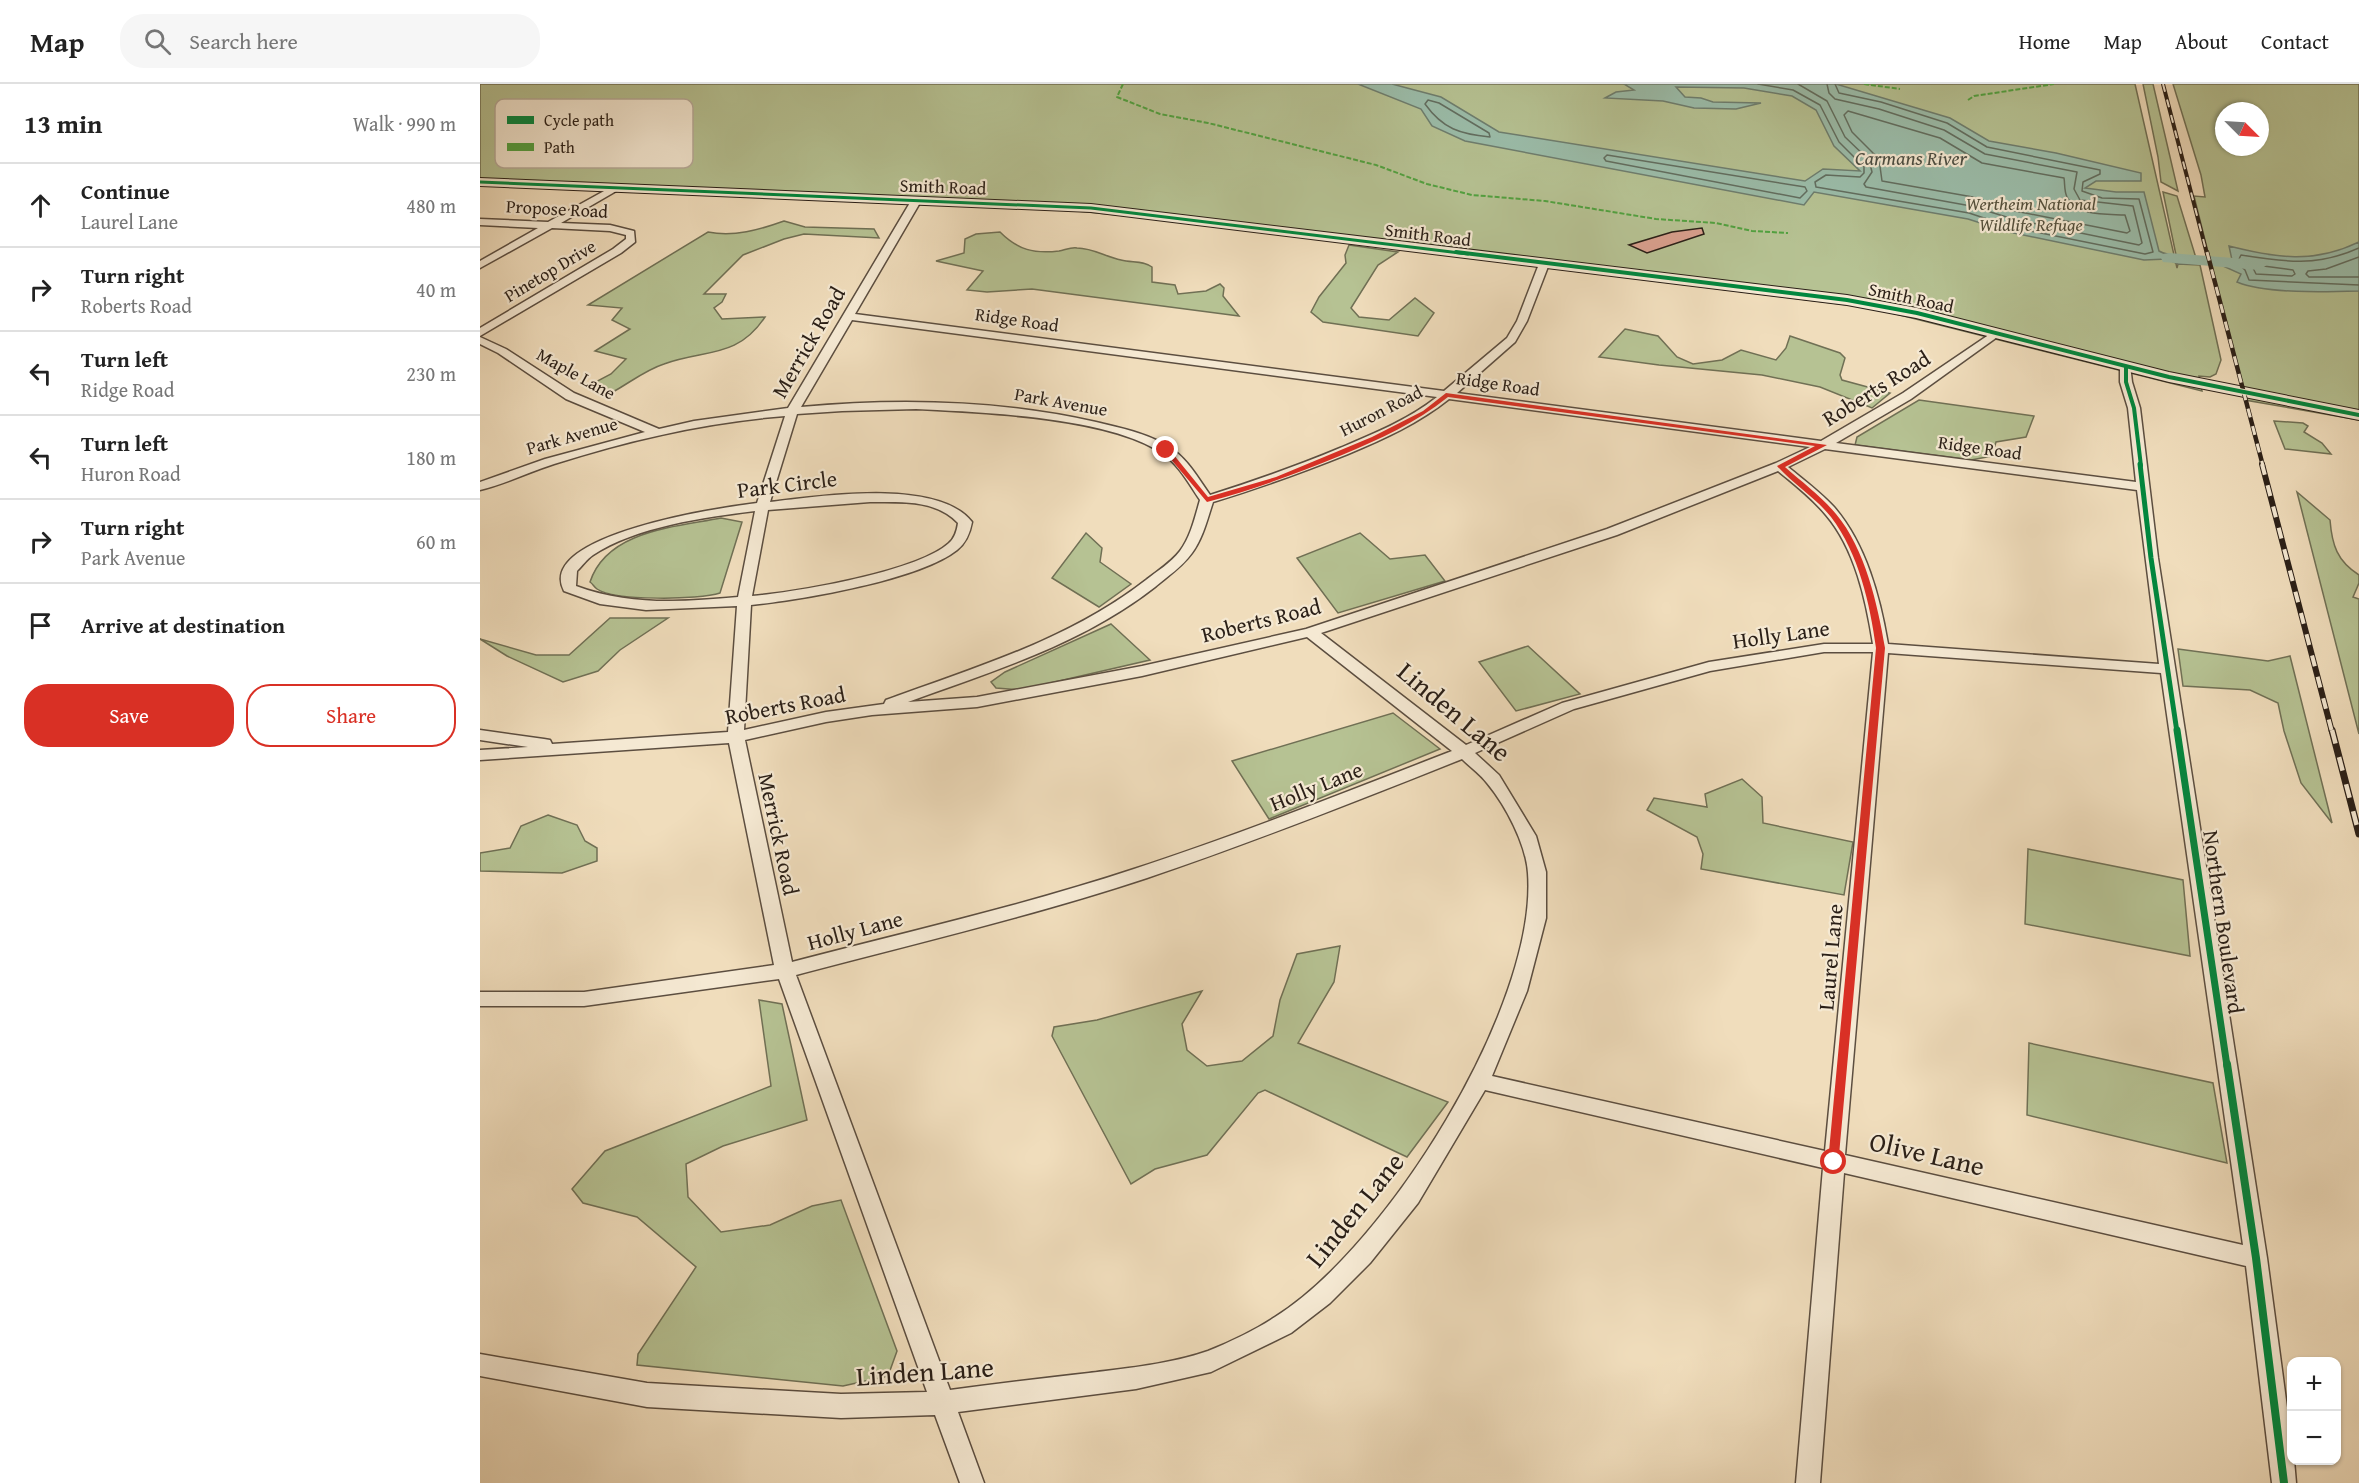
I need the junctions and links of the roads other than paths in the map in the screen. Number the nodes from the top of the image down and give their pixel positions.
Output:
1 (480, 182) edge
2 (615, 188) junction
3 (916, 201) junction
4 (480, 222) edge
5 (551, 225) junction
6 (631, 233) joint
7 (1544, 264) junction
8 (480, 265) edge
9 (849, 316) junction
10 (480, 333) edge
11 (1996, 333) junction
12 (480, 340) edge
13 (2126, 367) junction
14 (1446, 395) junction
15 (792, 412) junction
16 (2359, 415) edge
17 (658, 433) junction
18 (1823, 445) junction
19 (1780, 466) junction
20 (480, 486) edge
21 (2143, 487) junction
22 (1207, 500) junction
23 (762, 507) junction
24 (744, 602) junction
25 (1310, 632) junction
26 (1881, 648) junction
27 (2168, 669) junction
28 (872, 710) junction
29 (480, 735) edge
30 (736, 737) junction
31 (568, 747) junction
32 (1464, 752) junction
33 (480, 755) edge
34 (785, 971) junction
35 (480, 999) edge
36 (1480, 1081) junction
37 (1834, 1162) junction
38 (2256, 1258) junction
39 (480, 1365) edge
40 (942, 1403) junction
41 (972, 1483) edge
42 (1808, 1483) edge
43 (2284, 1483) edge

1 - 2 street, Smith Road
2 - 3 street, Smith Road
2 - 5 street
3 - 7 street, Smith Road
3 - 9 street, Merrick Road
4 - 5 street, Propose Road
5 - 6 street, Propose Road
5 - 8 street
6 - 10 street, Pinetop Drive
7 - 11 street, Smith Road
7 - 14 street, Huron Road
9 - 14 street, Ridge Road
9 - 15 street, Merrick Road
11 - 13 street, Smith Road
11 - 18 street, Roberts Road
12 - 17 street, Maple Lane
13 - 16 street, Smith Road
13 - 21 street, Northern Boulevard
14 - 18 street, Ridge Road
14 - 22 street, Huron Road
15 - 17 street, Park Avenue
15 - 22 street, Park Avenue
15 - 23 street, Merrick Road
17 - 20 street, Park Avenue
18 - 19 street, Roberts Road
18 - 21 street, Ridge Road
19 - 25 street, Roberts Road
19 - 26 street, Laurel Lane
21 - 27 street, Northern Boulevard
22 - 28 street
23 - 24 street, Merrick Road
23 - 24 street, Park Circle
23 - 24 street, Park Circle
24 - 30 street, Merrick Road
25 - 28 street, Roberts Road
25 - 32 street, Linden Lane
26 - 27 street, Holly Lane
26 - 32 street, Holly Lane
26 - 37 street, Laurel Lane
27 - 38 street, Northern Boulevard
28 - 30 street, Roberts Road
29 - 31 street
30 - 31 street, Roberts Road
30 - 34 street, Merrick Road
31 - 33 street, Roberts Road
32 - 34 street, Holly Lane
32 - 36 street, Linden Lane
34 - 35 street, Holly Lane
34 - 40 street, Merrick Road
36 - 37 street, Olive Lane
36 - 40 street, Linden Lane
37 - 38 street, Olive Lane
37 - 42 street, Laurel Lane
38 - 43 street, Northern Boulevard
39 - 40 street, Linden Lane
40 - 41 street, Merrick Road

